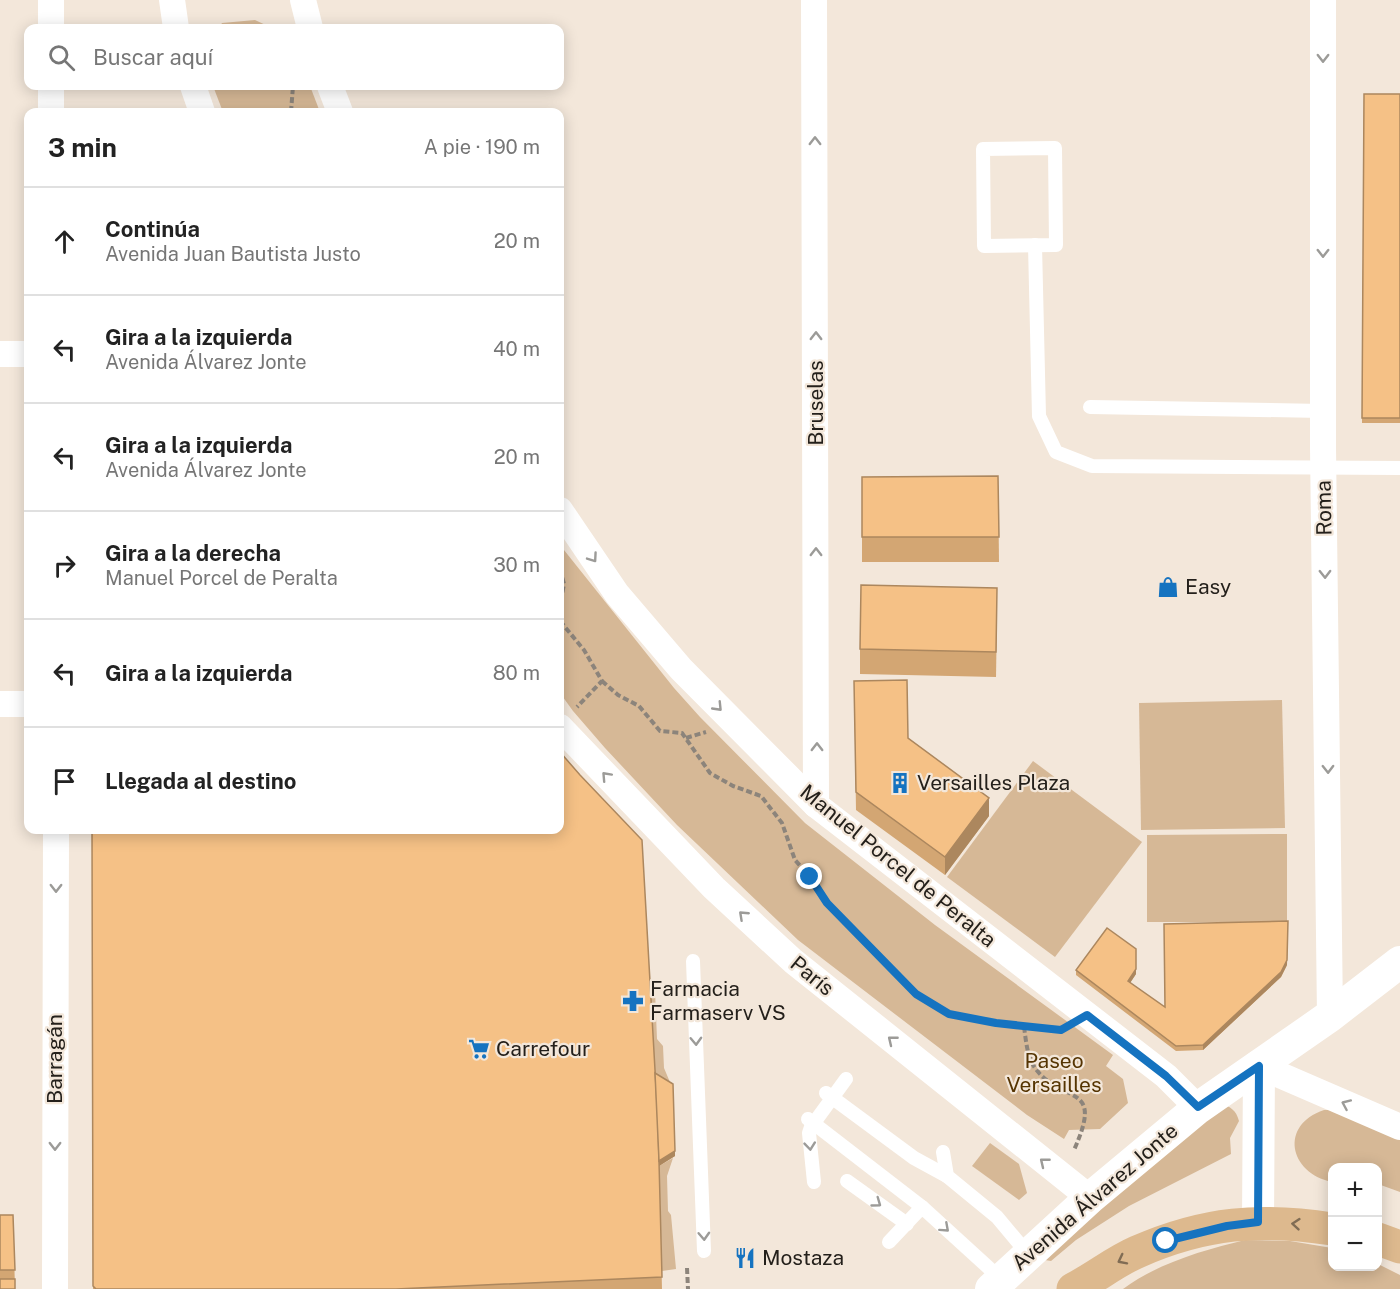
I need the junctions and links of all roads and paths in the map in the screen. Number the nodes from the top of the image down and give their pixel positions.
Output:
1 (51, 0) edge
2 (172, 0) edge
3 (303, 0) edge
4 (814, 0) edge
5 (1323, 0) edge
6 (51, 24) edge
7 (175, 24) edge
8 (309, 24) edge
9 (51, 90) edge
10 (194, 90) edge
11 (292, 90) edge
12 (332, 90) edge
13 (51, 108) edge
14 (201, 108) edge
15 (291, 108) edge
16 (338, 108) edge
17 (1035, 245) junction
18 (0, 354) edge
19 (24, 354) edge
20 (1090, 407) dead end
21 (1323, 411) junction
22 (1323, 468) junction
23 (1400, 468) edge
24 (564, 516) edge
25 (564, 626) edge
26 (602, 681) junction
27 (0, 704) edge
28 (24, 704) edge
29 (566, 719) edge
30 (816, 805) junction
31 (56, 834) edge
32 (693, 961) dead end
33 (1400, 962) edge
34 (1087, 1015) junction
35 (1330, 1016) junction
36 (1024, 1027) junction
37 (1259, 1066) junction
38 (846, 1079) dead end
39 (826, 1093) dead end
40 (1198, 1107) junction
41 (808, 1119) dead end
42 (1400, 1127) edge
43 (943, 1152) dead end
44 (947, 1176) junction
45 (1062, 1176) junction
46 (847, 1181) dead end
47 (814, 1182) dead end
48 (1090, 1198) junction
49 (922, 1207) junction
50 (1258, 1222) junction
51 (908, 1224) junction
52 (1328, 1228) edge
53 (1382, 1241) edge
54 (889, 1242) dead end
55 (1400, 1247) edge
56 (704, 1251) dead end
57 (1028, 1254) junction
58 (687, 1269) dead end
59 (996, 1284) edge
60 (55, 1289) edge
61 (688, 1289) edge
62 (1073, 1289) edge

1 - 6 street
2 - 7 street
3 - 8 street
30 -> 4 street, Bruselas
5 -> 21 street, Roma
9 - 13 street
10 - 14 street
11 - 15 path
12 - 16 street
17 - 17 lane
17 - 22 lane
18 - 19 street
20 - 21 lane
21 - 22 street, Roma
22 - 23 lane
22 -> 35 street, Roma
24 -> 30 street, Manuel Porcel de Peralta
25 - 26 path
26 - 29 path
26 - 36 path
27 - 28 street
45 -> 29 street, París
30 - 34 street, Manuel Porcel de Peralta
31 -> 60 street, Barragán
32 -> 56 lane
33 - 35 street, Avenida Álvarez Jonte
34 - 36 path
34 - 40 street, Manuel Porcel de Peralta
35 - 37 street, Avenida Álvarez Jonte
36 - 45 path
37 - 40 street, Avenida Álvarez Jonte
42 -> 37 street
37 - 50 street
38 -> 47 lane
39 - 44 lane
40 - 48 street, Avenida Álvarez Jonte
41 - 49 lane
43 - 44 lane
44 - 57 lane
45 - 48 street, París
46 -> 51 lane
48 - 57 street, Avenida Álvarez Jonte
49 - 51 lane
49 -> 59 lane
52 -> 50 main road
50 -> 62 main road
51 - 54 lane
53 - 55 main road
57 - 59 street, Avenida Álvarez Jonte
58 - 61 path

